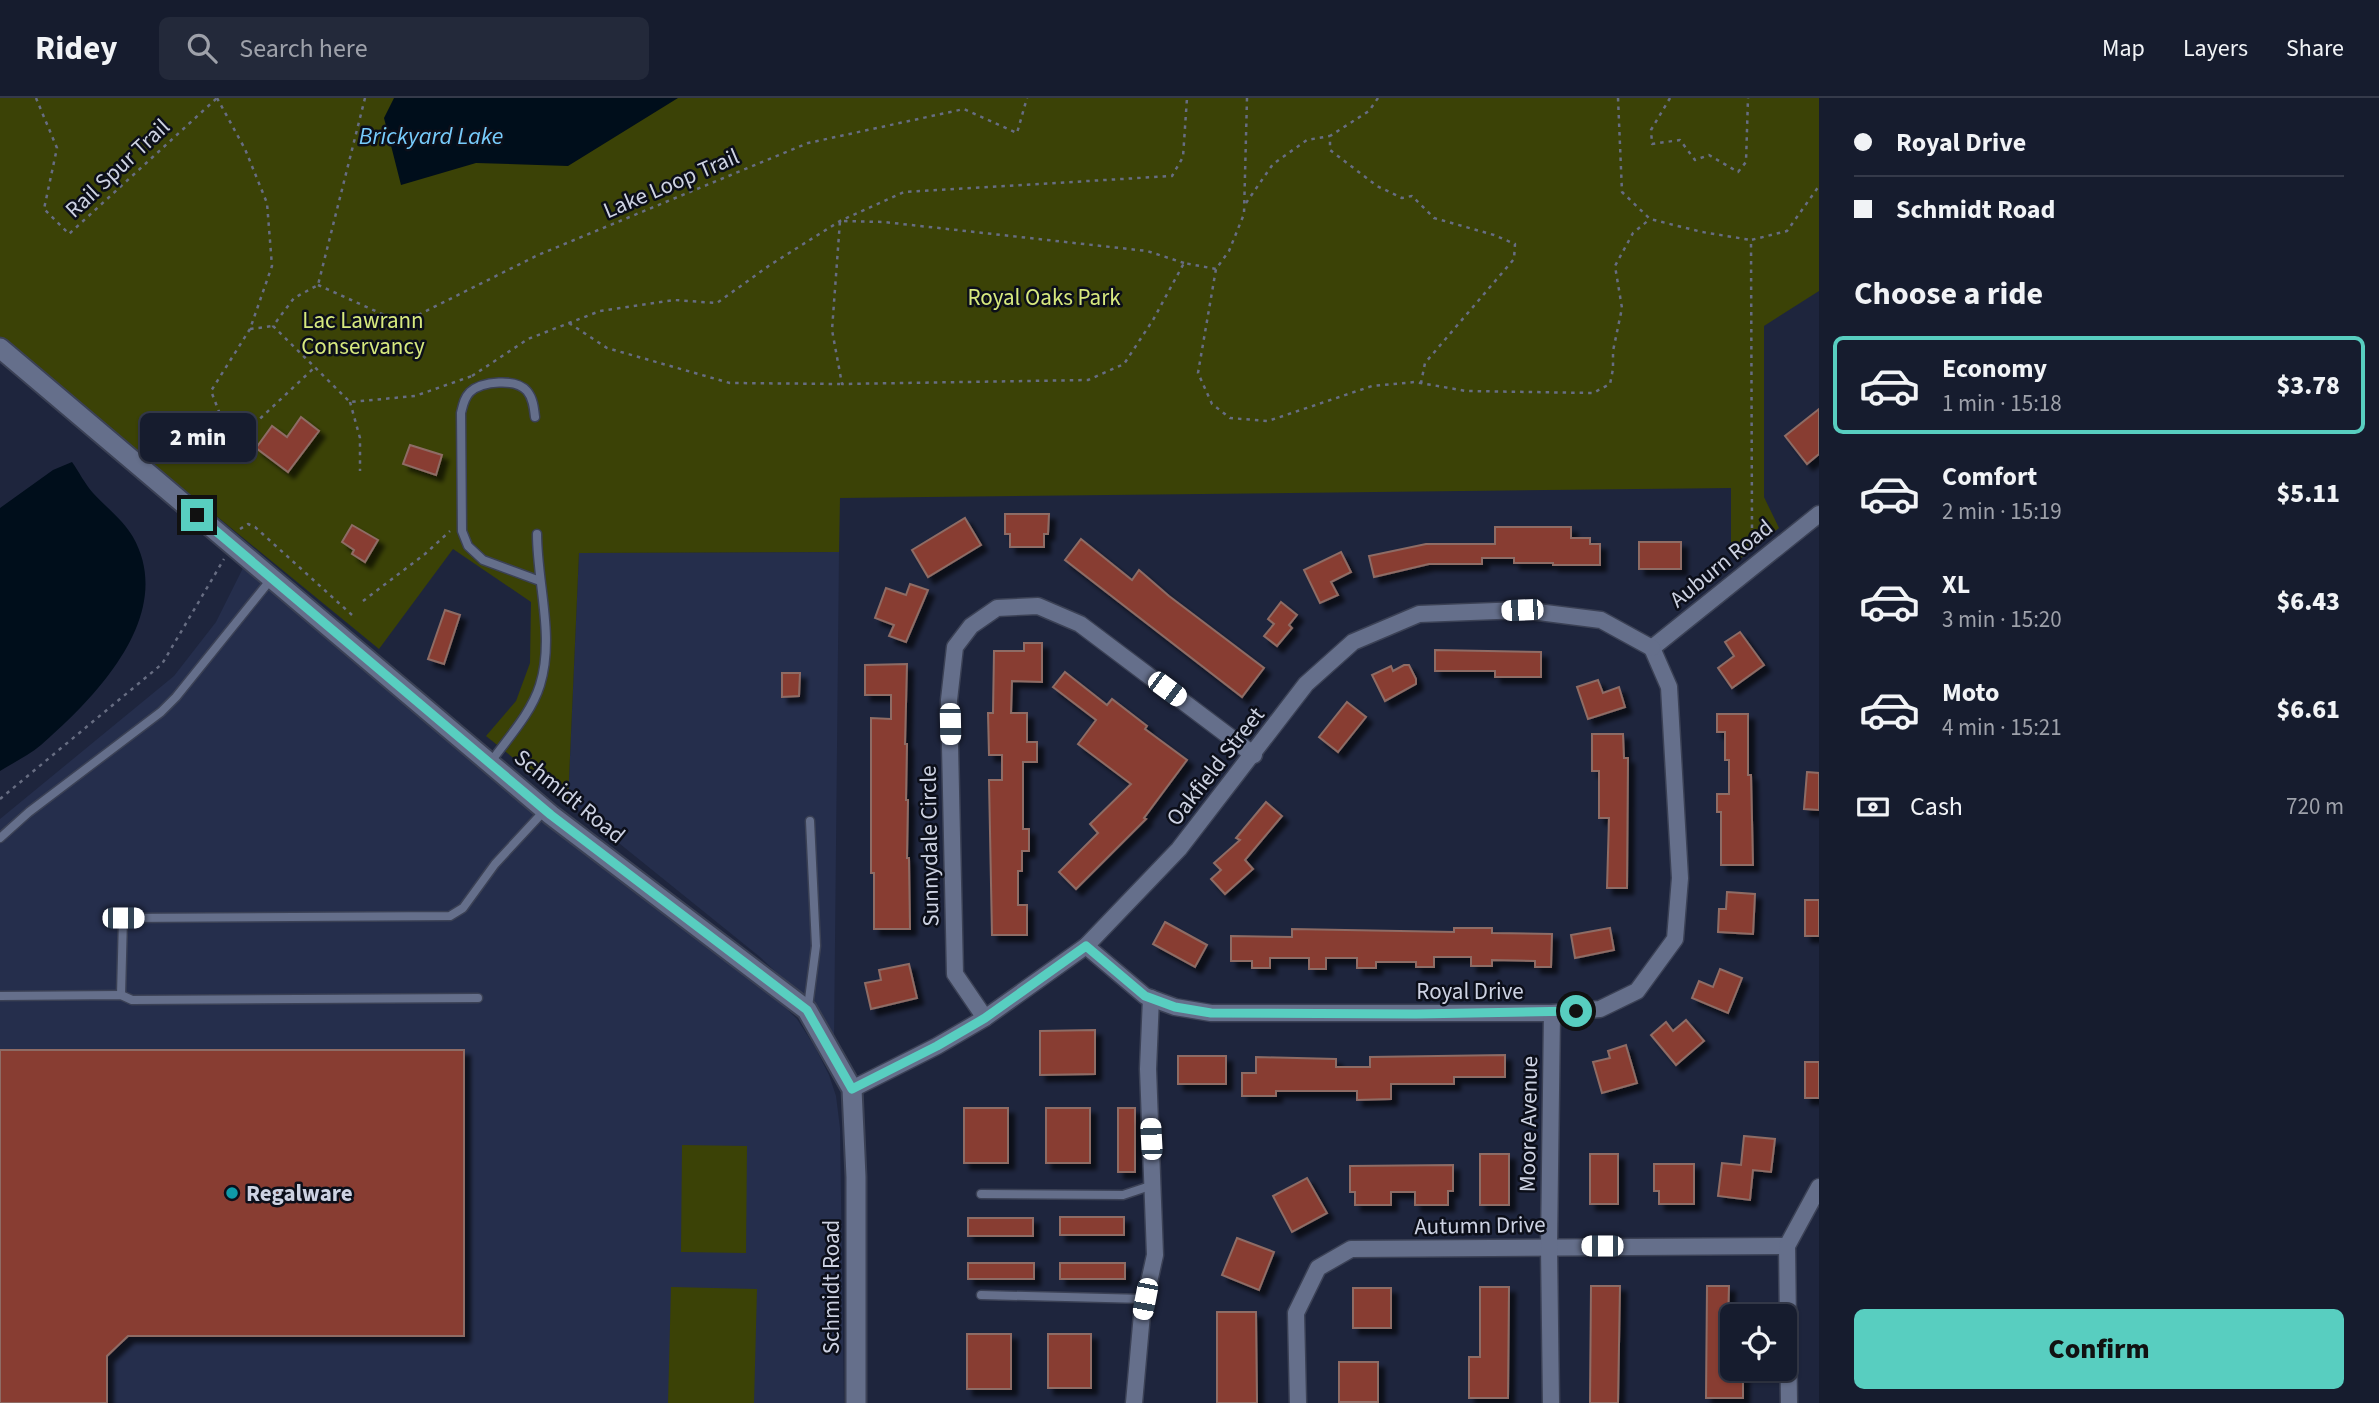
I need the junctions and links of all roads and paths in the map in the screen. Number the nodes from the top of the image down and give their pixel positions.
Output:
1 (36, 98) edge
2 (217, 98) edge
3 (365, 98) edge
4 (1027, 98) edge
5 (1187, 98) edge
6 (1247, 98) edge
7 (1378, 98) edge
8 (1618, 98) edge
9 (1670, 98) edge
10 (1748, 98) edge
11 (1330, 136) junction
12 (1819, 186) edge
13 (1245, 205) junction
14 (1650, 219) junction
15 (840, 221) junction
16 (1751, 240) junction
17 (1184, 263) junction
18 (1216, 269) junction
19 (318, 285) junction
20 (569, 323) junction
21 (273, 326) junction
22 (250, 329) junction
23 (0, 348) edge
24 (315, 367) junction
25 (1422, 383) junction
26 (842, 384) junction
27 (351, 402) junction
28 (536, 417) dead end
29 (360, 471) dead end
30 (1819, 514) edge
31 (461, 519) junction
32 (537, 534) dead end
33 (232, 545) junction
34 (1773, 551) junction
35 (272, 578) junction
36 (540, 581) junction
37 (363, 601) dead end
38 (352, 615) dead end
39 (1652, 648) junction
40 (1254, 755) junction
41 (490, 763) junction
42 (0, 799) edge
43 (545, 810) junction
44 (810, 821) dead end
45 (0, 838) edge
46 (1086, 946) junction
47 (121, 995) junction
48 (0, 996) edge
49 (478, 998) dead end
50 (1151, 998) junction
51 (807, 1010) junction
52 (1552, 1013) junction
53 (985, 1018) junction
54 (852, 1089) junction
55 (1153, 1185) junction
56 (1819, 1187) edge
57 (981, 1194) dead end
58 (1787, 1246) junction
59 (1549, 1247) junction
60 (981, 1295) dead end
61 (1145, 1299) junction
62 (856, 1403) edge
63 (1134, 1403) edge
64 (1298, 1403) edge
65 (1550, 1403) edge
66 (1789, 1403) edge

1 - 2 path, Rail Spur Trail
2 - 22 path
3 - 19 path
4 - 19 path, Lake Loop Trail
5 - 15 path
6 - 13 path
7 - 11 path
8 - 14 path
9 - 10 path
11 - 13 path
11 - 25 path
12 - 16 path
13 - 18 path
14 - 16 path
14 - 25 path
15 - 17 path
15 - 20 path
15 - 26 path
16 - 34 path
17 - 18 path
17 - 26 path
18 - 25 path
19 - 21 path
20 - 26 path
20 - 27 path
21 - 22 path
21 - 24 path
22 - 24 path
23 - 33 street, Schmidt Road
24 - 27 path
27 - 29 path
28 - 31 lane
30 - 34 street, Auburn Road
31 - 36 lane
31 - 37 path
32 - 36 lane
33 - 35 street, Schmidt Road
33 - 38 path
33 - 42 path
34 - 39 street, Auburn Road
35 - 41 street, Schmidt Road
35 - 45 lane
36 - 41 lane
39 - 40 street, Oakfield Street
39 - 52 street, Royal Drive
40 - 46 street, Oakfield Street
40 - 53 street, Sunnydale Circle
41 - 43 street, Schmidt Road
43 - 47 lane
43 - 51 street, Schmidt Road
44 - 51 lane
46 - 50 street, Royal Drive
46 - 53 street, Oakfield Street
47 - 48 lane
47 - 49 lane
50 - 52 street, Royal Drive
50 - 55 street
51 - 54 street, Schmidt Road
52 - 59 street, Moore Avenue
53 - 54 street, Oakfield Street
54 - 62 street, Schmidt Road
55 - 57 lane
55 - 61 street
56 - 58 street
58 - 59 street, Autumn Drive
58 - 66 street
59 - 64 street, Autumn Drive
59 - 65 street, Moore Avenue
60 - 61 lane
61 - 63 street

